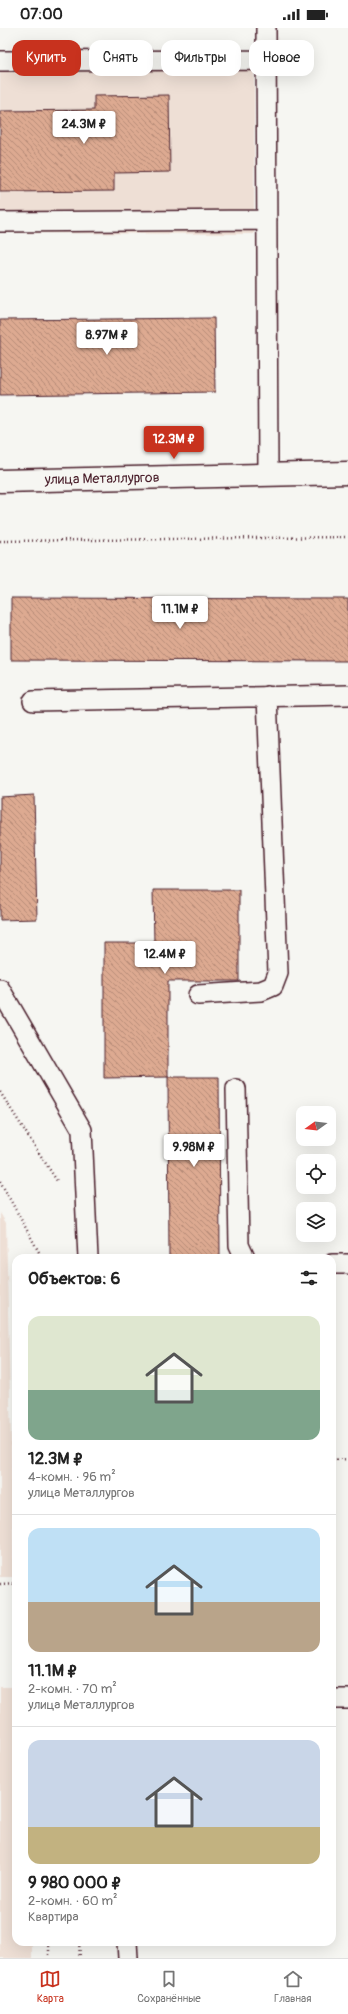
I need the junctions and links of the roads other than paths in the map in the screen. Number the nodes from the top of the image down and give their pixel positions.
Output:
1 (266, 28) edge
2 (266, 40) edge
3 (249, 60) edge
4 (0, 61) edge
5 (266, 76) edge
6 (267, 220) junction
7 (0, 222) edge
8 (348, 473) edge
9 (268, 474) junction
10 (0, 481) edge
11 (348, 695) edge
12 (267, 696) junction
13 (33, 701) dead end
14 (0, 989) edge
15 (198, 995) dead end
16 (236, 1090) dead end
17 (88, 1254) edge
18 (243, 1254) edge
19 (336, 1264) edge
20 (348, 1264) edge
21 (336, 1699) edge
22 (348, 1699) edge
23 (127, 1946) edge
24 (128, 1958) edge

1 - 2 lane
3 - 4 lane
5 - 6 lane
6 - 7 lane
6 - 9 lane
8 - 9 street, улица Металлургов
9 - 10 street, улица Металлургов
11 - 12 lane
12 - 13 lane
12 - 15 lane
14 - 17 lane
16 - 18 lane
19 - 20 lane
21 - 22 lane
23 - 24 lane

